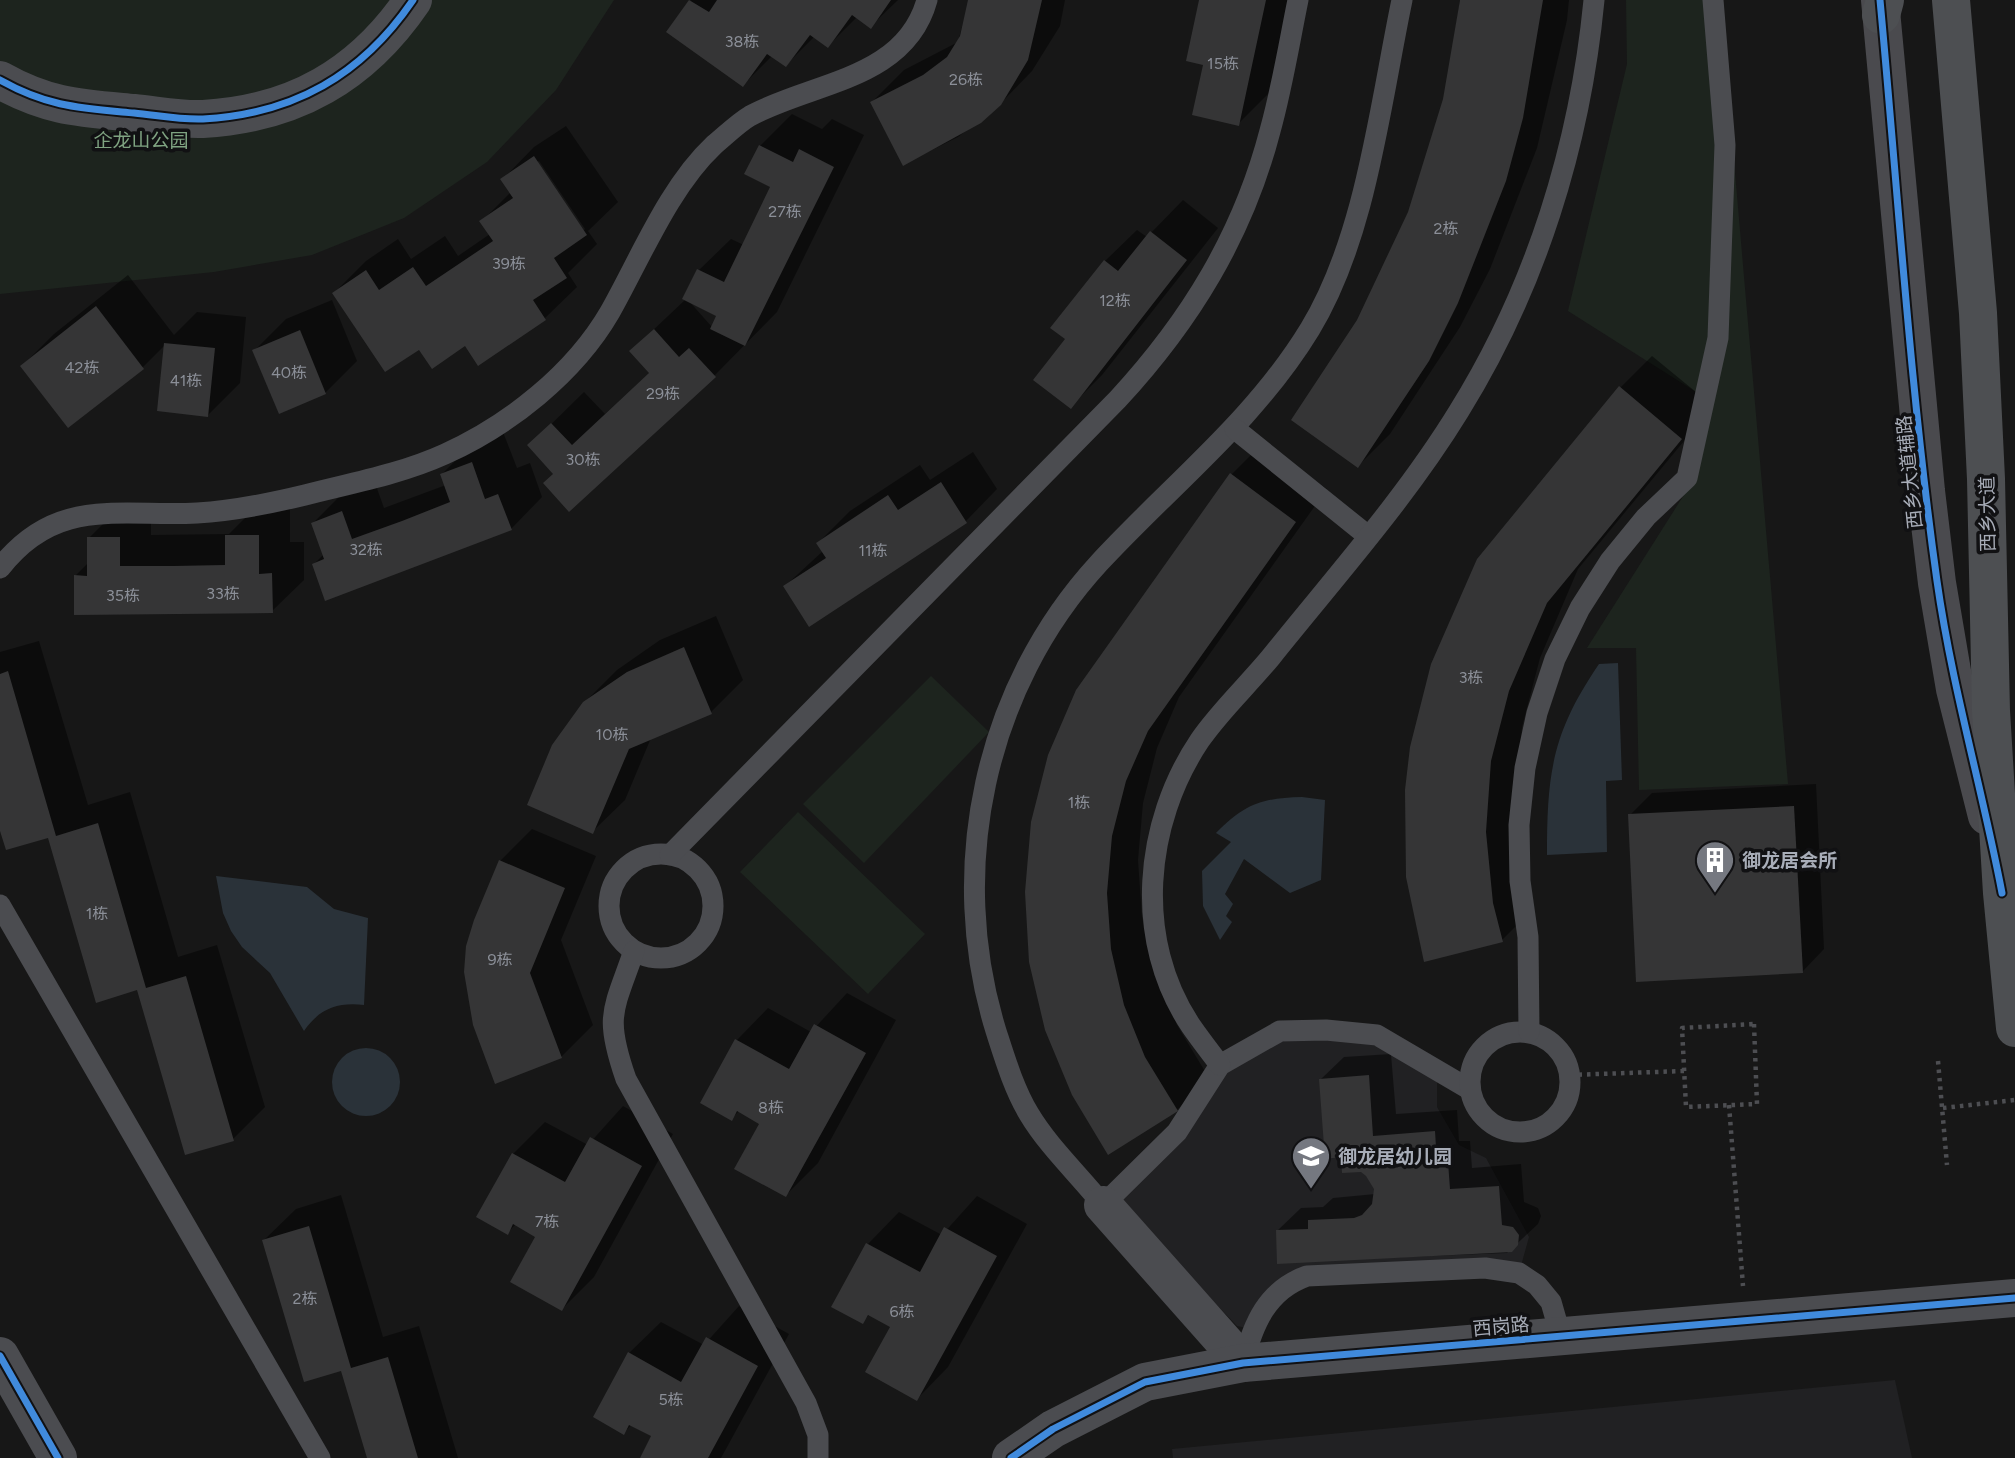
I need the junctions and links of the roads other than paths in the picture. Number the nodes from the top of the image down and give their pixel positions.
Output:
1 (413, 0) edge
2 (927, 0) edge
3 (1298, 0) edge
4 (1402, 0) edge
5 (1594, 0) edge
6 (1713, 0) edge
7 (1951, 0) edge
8 (1882, 5) edge
9 (0, 80) edge
10 (1235, 429) junction
11 (1368, 536) junction
12 (0, 568) edge
13 (670, 855) junction
14 (2002, 893) junction
15 (0, 905) edge
16 (634, 951) junction
17 (2015, 1028) edge
18 (1529, 1032) junction
19 (1220, 1065) junction
20 (1469, 1089) junction
21 (1103, 1205) junction
22 (2015, 1298) edge
23 (1561, 1337) junction
24 (0, 1356) edge
25 (1243, 1363) junction
26 (58, 1458) edge
27 (320, 1458) edge
28 (818, 1458) edge
29 (1011, 1458) edge

1 - 9 street
2 - 12 lane
3 - 13 lane
4 - 10 lane
5 - 11 lane
6 - 18 lane
7 - 14 main road, 西乡大道
8 - 14 street, 西乡大道辅路
10 - 11 lane
10 - 21 lane
11 - 19 lane
13 - 16 lane
13 - 16 lane
14 - 17 main road, 西乡大道
15 - 27 lane
16 - 28 lane
18 - 20 lane
18 - 20 lane
19 - 20 lane
19 - 21 lane
21 - 25 street
22 - 23 street, 西岗路
23 - 25 street, 西岗路
23 - 25 lane
24 - 26 street
25 - 29 street, 西岗路

